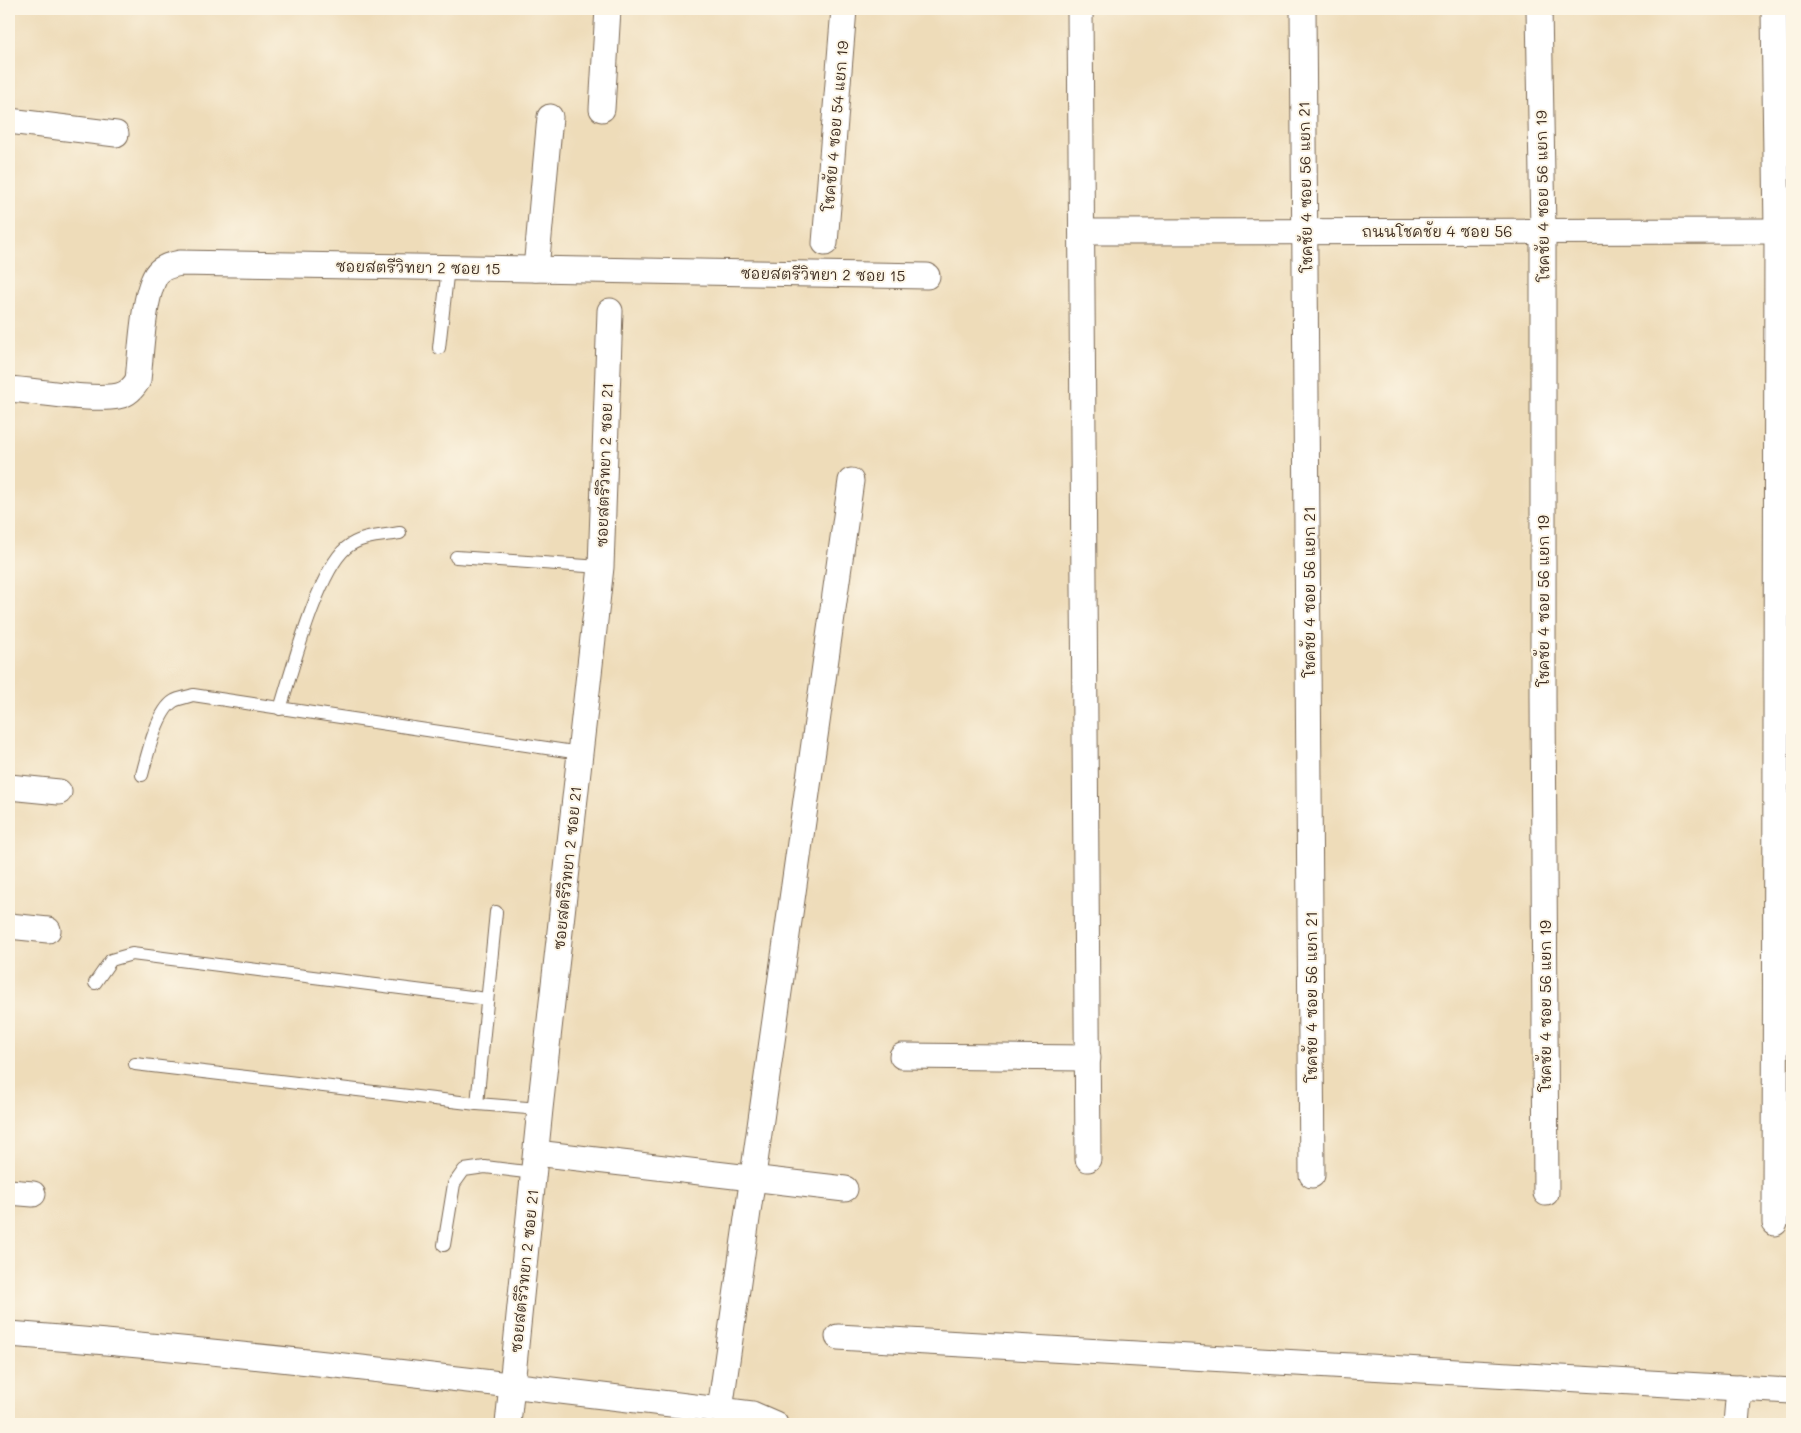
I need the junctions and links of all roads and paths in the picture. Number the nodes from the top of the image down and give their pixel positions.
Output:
1 (608, 9) edge
2 (844, 9) edge
3 (1080, 9) edge
4 (1303, 9) edge
5 (1539, 9) edge
6 (1774, 9) edge
7 (602, 109) dead end
8 (550, 117) dead end
9 (9, 121) edge
10 (116, 134) dead end
11 (1306, 231) junction
12 (1543, 231) junction
13 (1784, 231) edge
14 (1082, 232) junction
15 (825, 243) dead end
16 (448, 267) junction
17 (536, 269) junction
18 (928, 276) dead end
19 (610, 311) dead end
20 (439, 348) dead end
21 (9, 389) edge
22 (852, 482) dead end
23 (400, 533) dead end
24 (456, 557) dead end
25 (601, 567) junction
26 (280, 709) junction
27 (580, 753) junction
28 (142, 775) dead end
29 (9, 787) edge
30 (59, 792) dead end
31 (496, 912) dead end
32 (9, 926) edge
33 (48, 930) dead end
34 (95, 983) dead end
35 (487, 999) junction
36 (902, 1056) dead end
37 (1088, 1058) junction
38 (135, 1064) dead end
39 (477, 1104) junction
40 (540, 1109) junction
41 (1088, 1159) dead end
42 (535, 1163) junction
43 (1312, 1175) dead end
44 (753, 1178) junction
45 (844, 1189) dead end
46 (9, 1192) edge
47 (1546, 1193) dead end
48 (33, 1194) dead end
49 (1775, 1223) dead end
50 (444, 1244) dead end
51 (9, 1334) edge
52 (838, 1337) dead end
53 (513, 1385) junction
54 (1739, 1388) junction
55 (1792, 1391) edge
56 (720, 1410) junction
57 (508, 1424) edge
58 (775, 1424) edge
59 (1736, 1424) edge

1 - 7 street
2 - 15 street, โชคชัย 4 ซอย 54 แยก 19
3 - 14 street
4 - 11 street, โชคชัย 4 ซอย 56 แยก 21
5 - 12 street, โชคชัย 4 ซอย 56 แยก 19
6 - 13 street
8 - 17 street
9 - 10 street
11 - 12 street, ถนนโชคชัย 4 ซอย 56
11 - 14 street, ถนนโชคชัย 4 ซอย 56
11 - 43 street, โชคชัย 4 ซอย 56 แยก 21
12 - 13 street, ถนนโชคชัย 4 ซอย 56
12 - 47 street, โชคชัย 4 ซอย 56 แยก 19
13 - 49 street
14 - 37 street
16 - 17 street, ซอยสตรีวิทยา 2 ซอย 15
16 - 20 lane
16 - 21 street, ซอยสตรีวิทยา 2 ซอย 15
17 - 18 street, ซอยสตรีวิทยา 2 ซอย 15
19 - 25 street, ซอยสตรีวิทยา 2 ซอย 21
22 - 44 street
23 - 26 lane
24 - 25 lane
25 - 27 street, ซอยสตรีวิทยา 2 ซอย 21
26 - 27 lane
26 - 28 lane
27 - 40 street, ซอยสตรีวิทยา 2 ซอย 21
29 - 30 street
31 - 35 lane
32 - 33 street
34 - 35 lane
35 - 39 lane
36 - 37 street
37 - 41 street
38 - 39 lane
39 - 40 lane
40 - 42 street, ซอยสตรีวิทยา 2 ซอย 21
42 - 44 street
42 - 50 lane
42 - 53 street, ซอยสตรีวิทยา 2 ซอย 21
44 - 45 street
44 - 56 street
46 - 48 street
51 - 53 street
52 - 54 street
53 - 56 street
53 - 57 street, ซอยสตรีวิทยา 2 ซอย 21
54 - 55 street
54 - 59 street
56 - 58 street

